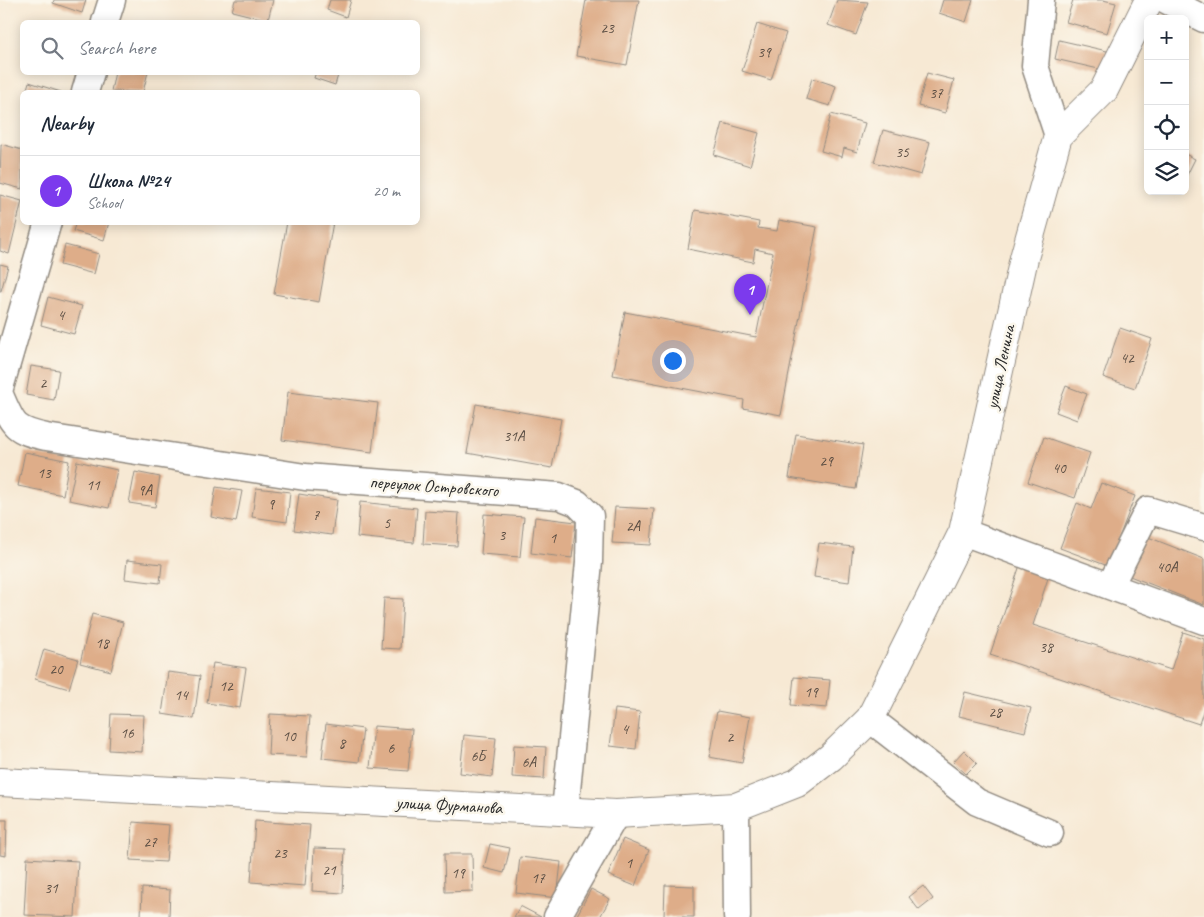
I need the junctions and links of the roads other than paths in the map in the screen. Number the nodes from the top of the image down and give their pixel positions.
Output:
1 (112, 0) edge
2 (1041, 0) edge
3 (1149, 0) edge
4 (1166, 0) edge
5 (1204, 19) edge
6 (107, 20) edge
7 (90, 75) edge
8 (86, 90) edge
9 (1058, 136) junction
10 (47, 225) edge
11 (0, 388) edge
12 (0, 395) edge
13 (1204, 527) edge
14 (963, 532) junction
15 (1110, 586) junction
16 (1204, 622) edge
17 (870, 719) junction
18 (0, 782) edge
19 (736, 806) junction
20 (565, 811) junction
21 (616, 814) junction
22 (1050, 833) dead end
23 (557, 917) edge
24 (737, 917) edge

1 - 6 street
2 - 9 street
3 - 9 main road
4 - 5 street
7 - 8 street
9 - 14 main road, улица Ленина
10 - 11 street
12 - 20 street, переулок Островского
13 - 15 street
14 - 15 street
14 - 17 main road, улица Ленина
15 - 16 street
17 - 19 main road, улица Фурманова
17 - 22 street
18 - 20 main road, улица Фурманова
19 - 21 main road, улица Фурманова
19 - 24 street
20 - 21 main road, улица Фурманова
21 - 23 street

